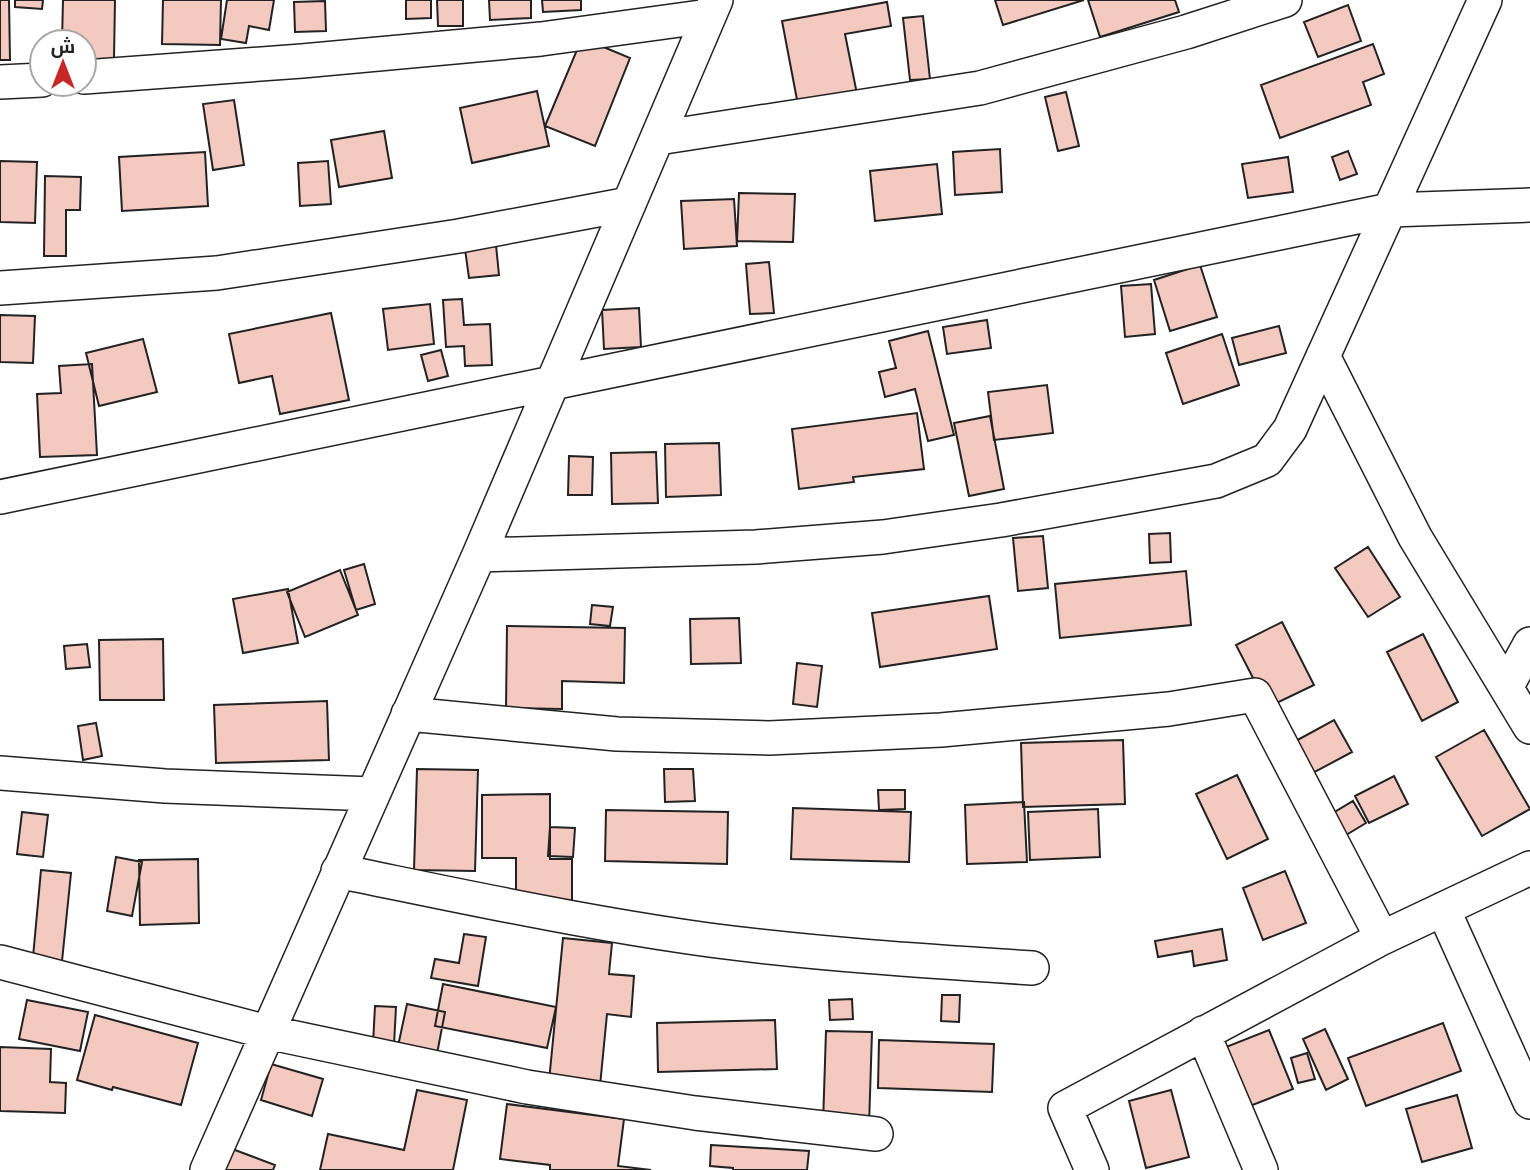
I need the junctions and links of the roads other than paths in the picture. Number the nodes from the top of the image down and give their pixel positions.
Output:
1 (1285, 0) edge
2 (1485, 0) edge
3 (713, 8) edge
4 (98, 76) edge
5 (28, 81) edge
6 (0, 82) edge
7 (658, 138) junction
8 (629, 204) junction
9 (1530, 205) edge
10 (1390, 210) junction
11 (0, 288) edge
12 (1322, 356) junction
13 (553, 383) junction
14 (0, 497) edge
15 (479, 555) junction
16 (1530, 643) edge
17 (1507, 686) junction
18 (408, 714) junction
19 (1530, 727) edge
20 (0, 773) edge
21 (373, 794) junction
22 (1530, 868) edge
23 (338, 871) junction
24 (1443, 909) junction
25 (1382, 939) junction
26 (0, 962) edge
27 (1032, 968) dead end
28 (267, 1032) junction
29 (1203, 1033) junction
30 (1530, 1102) edge
31 (876, 1134) dead end
32 (208, 1169) edge
33 (1092, 1170) edge
34 (1262, 1170) edge

1 - 7 street
2 - 10 street
3 - 4 street
3 - 7 street
5 - 6 street
7 - 8 street
8 - 11 street
8 - 13 street
9 - 10 street
10 - 12 street
10 - 13 street
12 - 15 street
12 - 17 street
13 - 14 street
13 - 15 street
15 - 18 street
16 - 17 street
17 - 19 street
18 - 21 street
18 - 25 street
20 - 21 street
21 - 23 street
22 - 24 street
23 - 27 street
23 - 28 street
24 - 25 street
24 - 30 street
25 - 29 street
26 - 28 street
28 - 31 street
28 - 32 street
29 - 33 street
29 - 34 street

